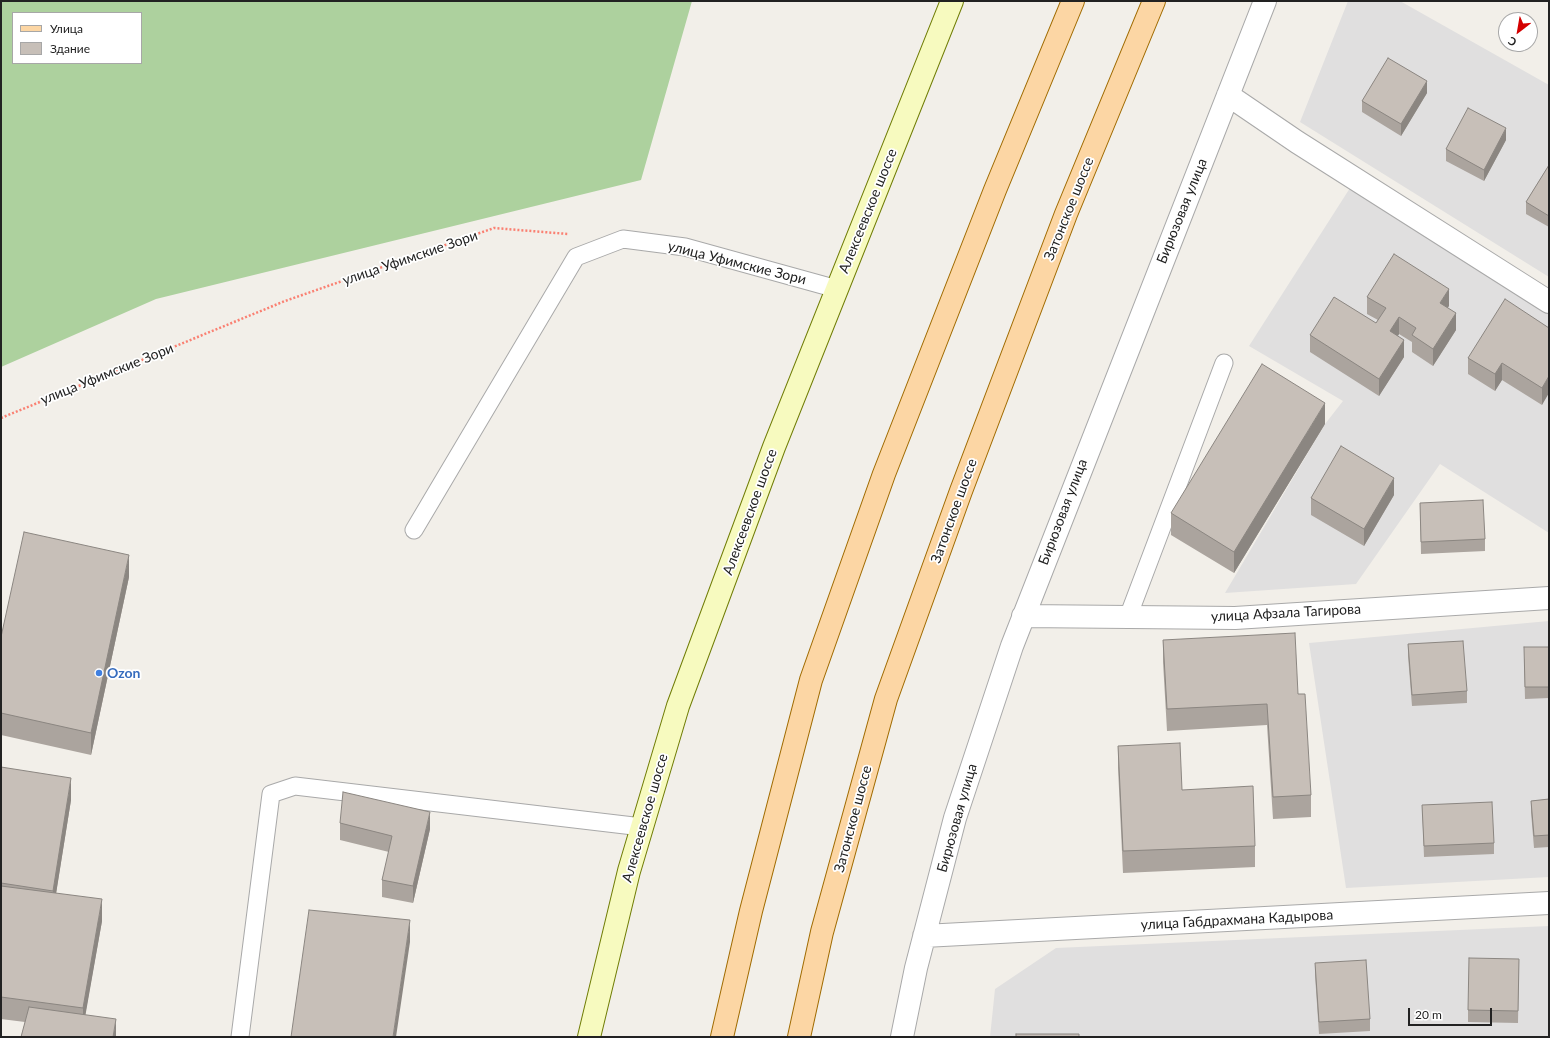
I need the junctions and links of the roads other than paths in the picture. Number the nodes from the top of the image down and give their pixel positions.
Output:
1 (952, 1) edge
2 (1073, 1) edge
3 (1154, 1) edge
4 (1265, 1) edge
5 (1228, 95) junction
6 (837, 289) junction
7 (1549, 302) edge
8 (1224, 363) dead end
9 (414, 530) dead end
10 (1549, 598) edge
11 (1023, 616) junction
12 (1128, 617) junction
13 (642, 827) junction
14 (1549, 903) edge
15 (924, 936) junction
16 (240, 1037) edge
17 (589, 1037) edge
18 (722, 1037) edge
19 (800, 1037) edge
20 (902, 1037) edge

1 - 6 main road, Алексеевское шоссе
2 - 18 main road
3 - 19 main road, Затонское шоссе
4 - 5 street, Бирюзовая улица
5 - 7 street
5 - 11 street, Бирюзовая улица
6 - 9 lane, улица Уфимские Зори
6 - 13 main road, Алексеевское шоссе
8 - 12 lane
10 - 12 street, улица Афзала Тагирова
11 - 12 street, улица Афзала Тагирова
11 - 15 street, Бирюзовая улица
13 - 16 lane
13 - 17 main road, Алексеевское шоссе
14 - 15 street, улица Габдрахмана Кадырова
15 - 20 street, Бирюзовая улица

